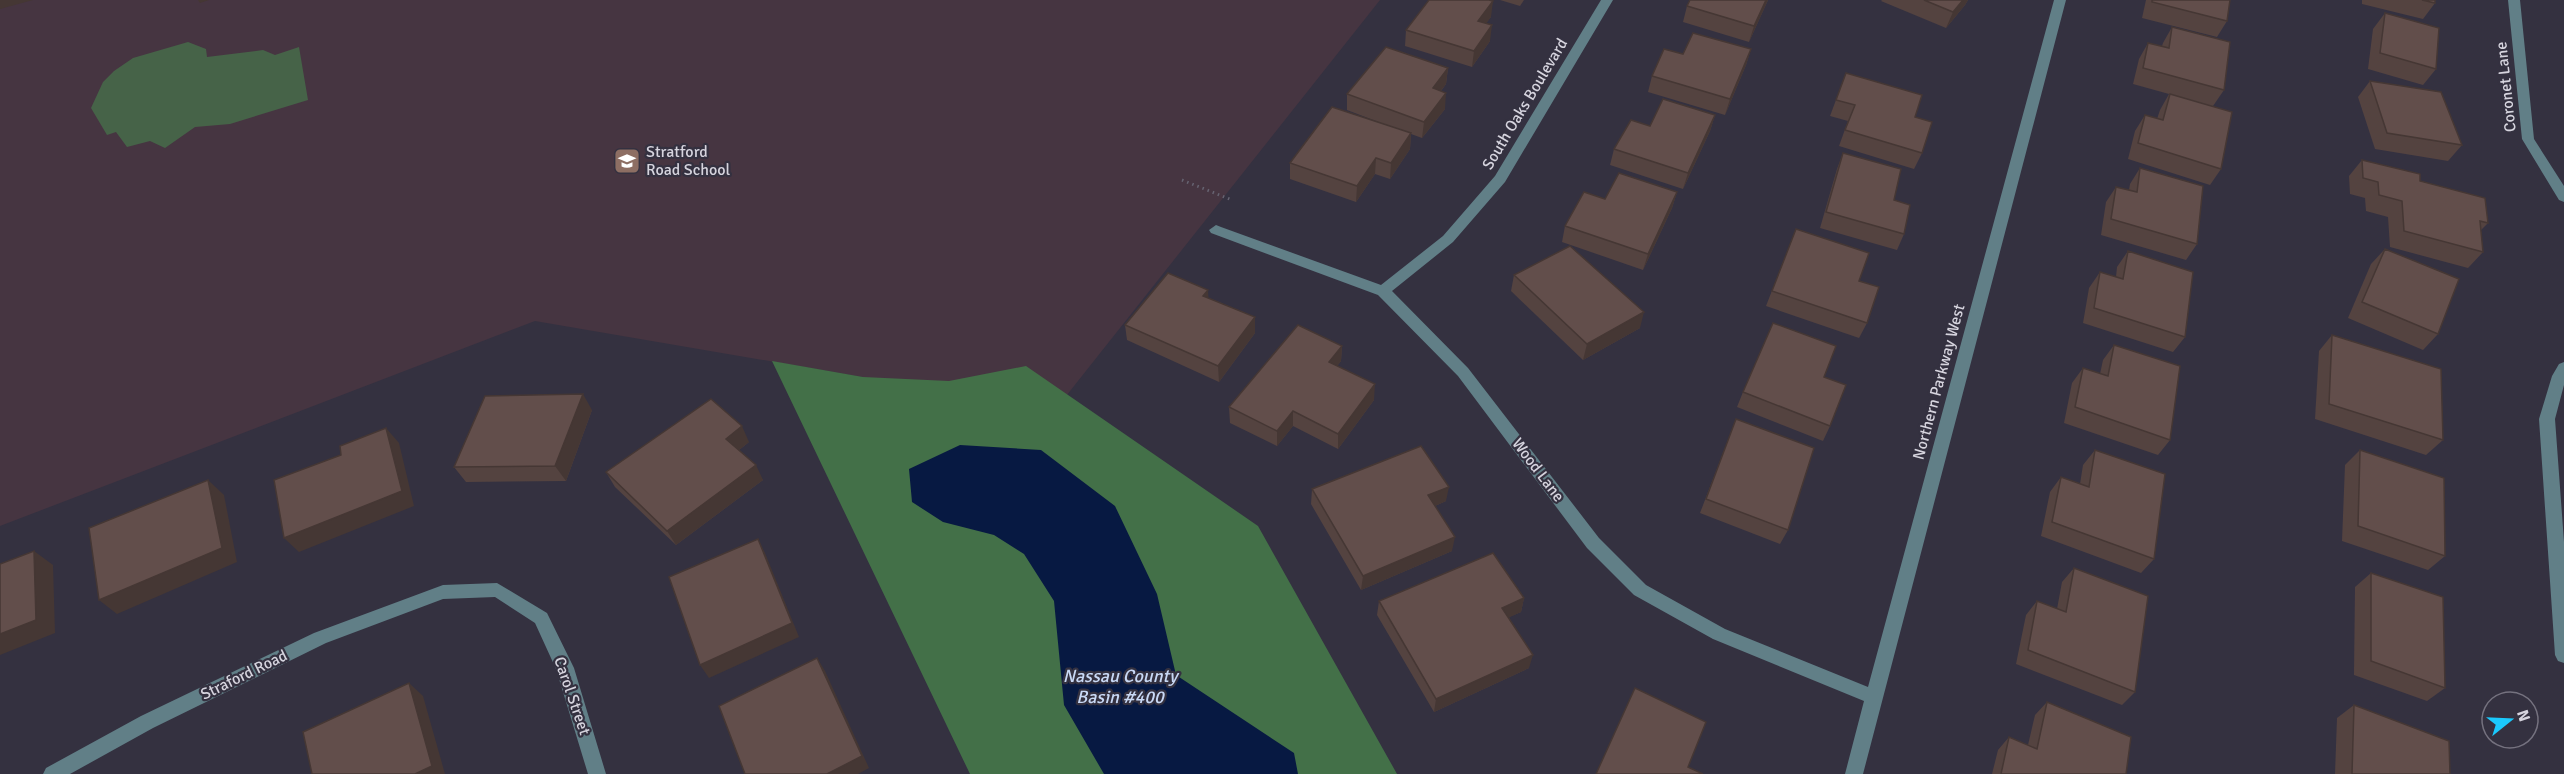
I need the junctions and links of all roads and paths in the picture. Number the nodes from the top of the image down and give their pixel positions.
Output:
1 (1607, 0) edge
2 (2060, 0) edge
3 (2514, 0) edge
4 (1182, 180) dead end
5 (2564, 197) edge
6 (1232, 200) dead end
7 (1216, 230) dead end
8 (1383, 291) junction
9 (2564, 368) edge
10 (443, 592) joint
11 (2564, 655) edge
12 (1874, 697) junction
13 (52, 774) edge
14 (597, 774) edge
15 (1854, 774) edge

1 - 8 street, South Oaks Boulevard
2 - 12 street, Northern Parkway West
3 - 5 street, Coronet Lane
4 - 6 path
7 - 8 street, Wood Lane
8 - 12 street, Wood Lane
9 - 11 street
10 - 13 street, Straford Road
10 - 14 street, Carol Street
12 - 15 street, Northern Parkway West

